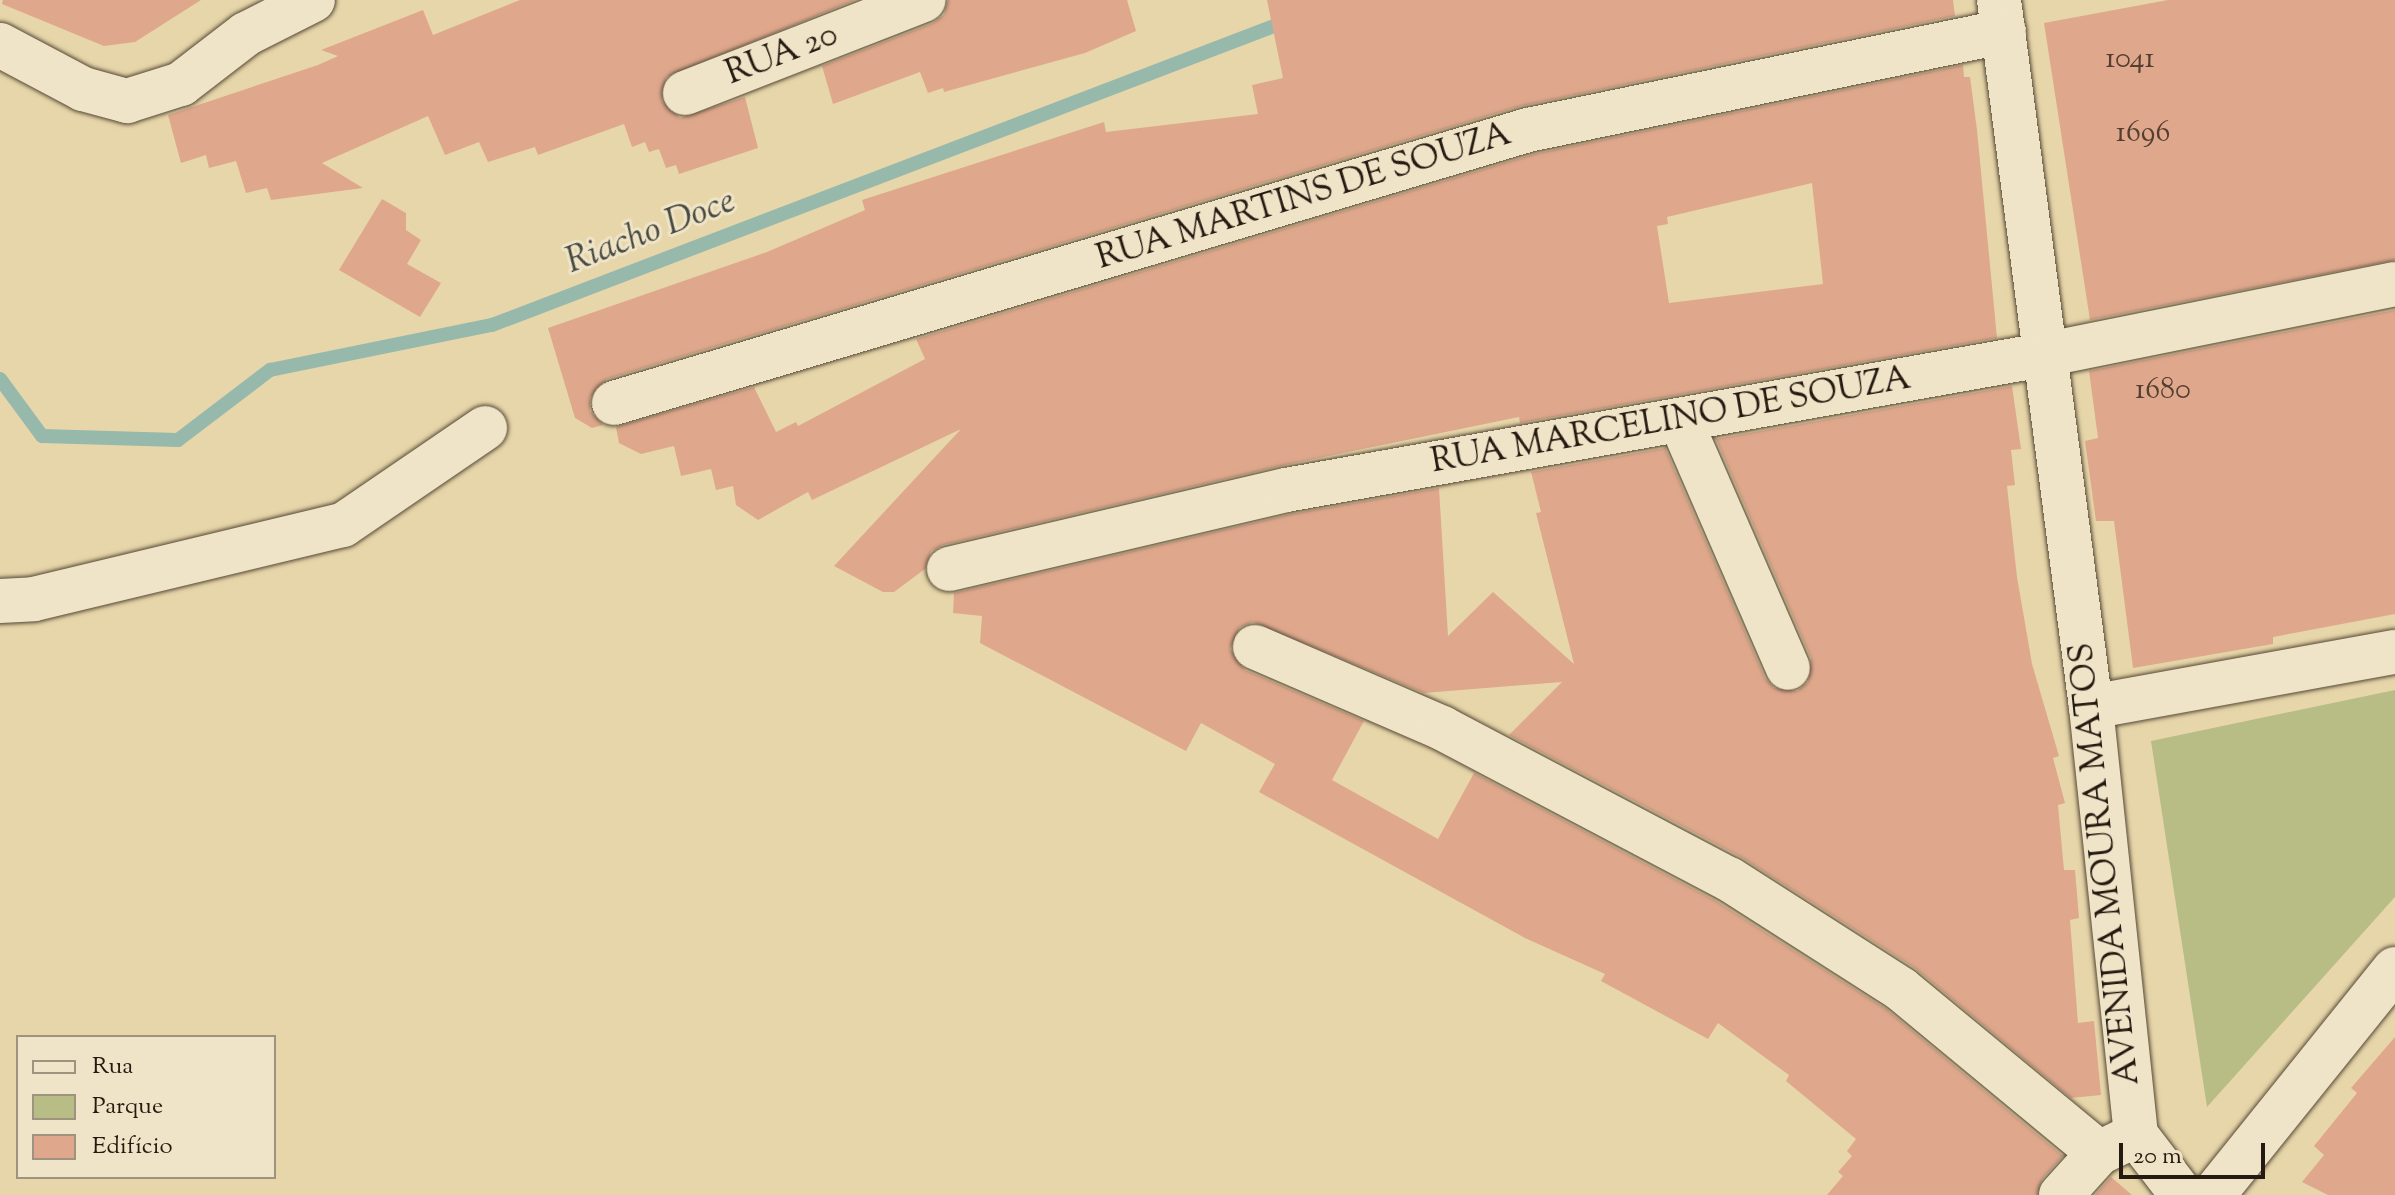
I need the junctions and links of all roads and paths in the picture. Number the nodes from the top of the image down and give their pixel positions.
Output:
1 (313, 0) edge
2 (924, 0) edge
3 (2001, 15) edge
4 (252, 17) edge
5 (0, 45) edge
6 (685, 93) dead end
7 (2395, 284) edge
8 (2048, 354) junction
9 (614, 403) dead end
10 (1681, 422) junction
11 (485, 428) dead end
12 (949, 569) dead end
13 (0, 601) edge
14 (1255, 647) dead end
15 (2395, 652) edge
16 (1788, 668) dead end
17 (2091, 707) junction
18 (2395, 969) edge
19 (2118, 1144) junction
20 (2061, 1195) edge
21 (2182, 1195) edge
22 (2213, 1195) edge

1 - 4 street
2 - 6 street, RUA 20
3 - 8 street, AVENIDA MOURA MATOS
3 - 9 street, RUA MARTINS DE SOUZA
4 - 5 street
7 - 8 street, RUA MARCELINO DE SOUZA
8 - 10 street, RUA MARCELINO DE SOUZA
8 - 17 street, AVENIDA MOURA MATOS
10 - 12 street, RUA MARCELINO DE SOUZA
10 - 16 street
11 - 13 street
14 - 19 street
15 - 17 street
17 - 19 street, AVENIDA MOURA MATOS
18 - 22 street
19 - 20 street
19 - 21 street

